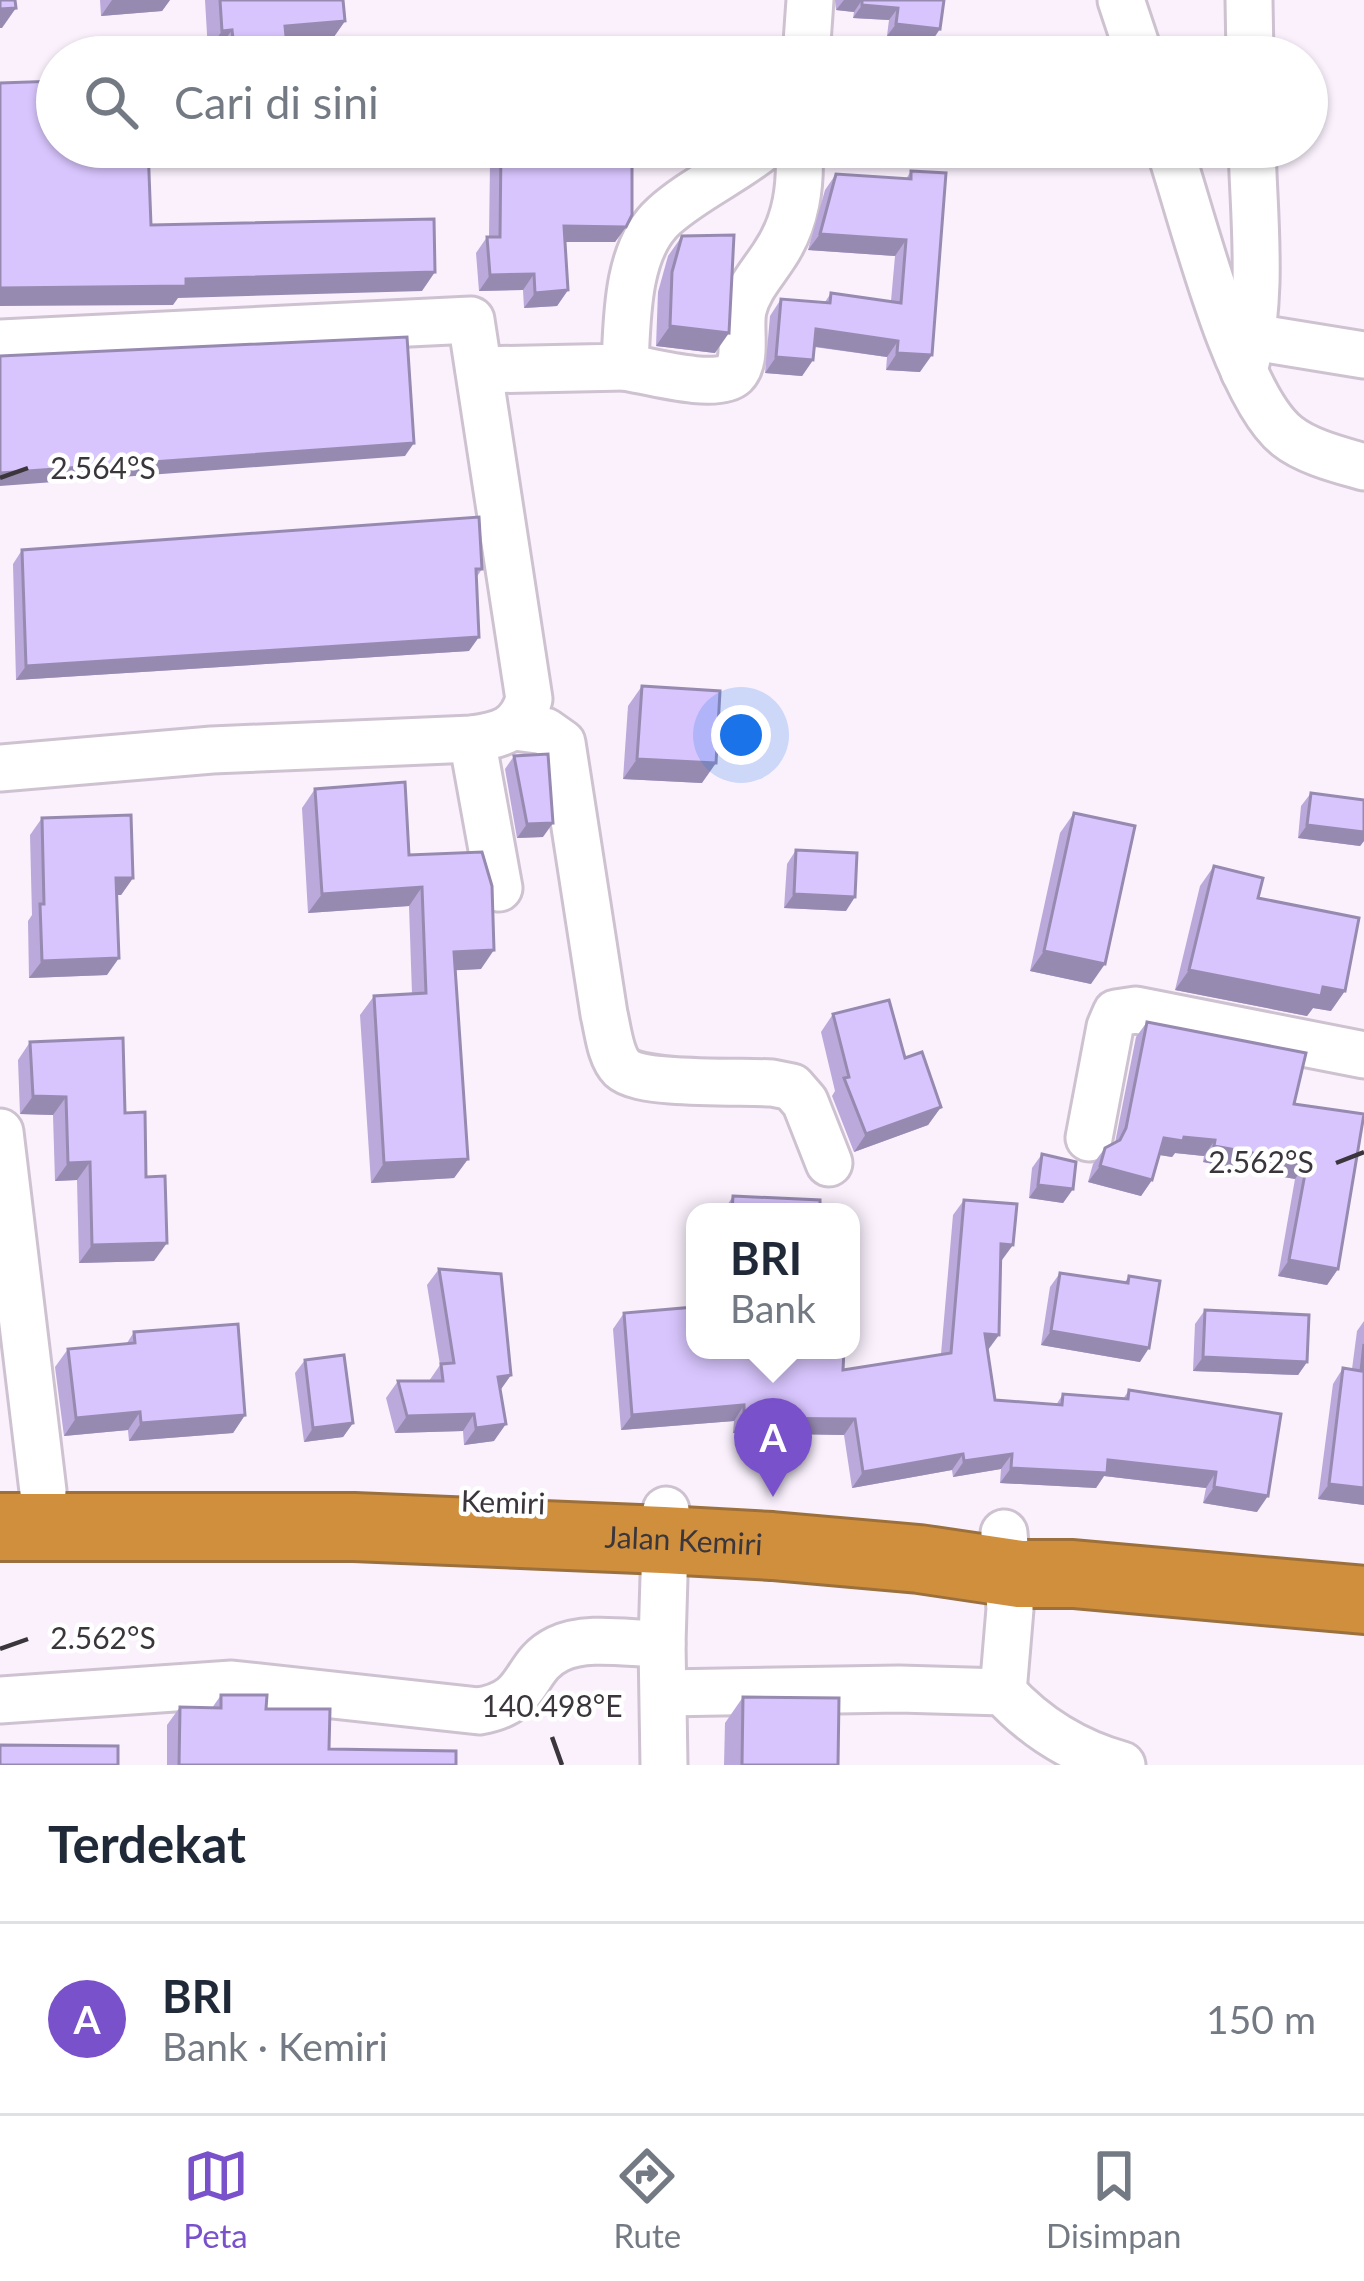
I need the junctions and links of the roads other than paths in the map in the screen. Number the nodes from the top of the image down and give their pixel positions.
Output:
1 (810, 0) edge
2 (1121, 0) edge
3 (1249, 0) edge
4 (807, 36) edge
5 (1133, 36) edge
6 (1250, 36) edge
7 (734, 168) edge
8 (800, 168) edge
9 (1177, 168) edge
10 (1253, 168) edge
11 (0, 344) edge
12 (1248, 355) junction
13 (1364, 355) edge
14 (625, 367) junction
15 (479, 370) junction
16 (1364, 467) edge
17 (493, 733) junction
18 (0, 768) edge
19 (500, 888) dead end
20 (1364, 1054) edge
21 (0, 1132) edge
22 (1088, 1138) dead end
23 (830, 1162) dead end
24 (14, 1503) edge
25 (664, 1524) junction
26 (1006, 1553) junction
27 (1364, 1564) edge
28 (1364, 1600) edge
29 (662, 1644) junction
30 (1004, 1692) junction
31 (664, 1693) junction
32 (0, 1700) edge
33 (664, 1765) edge
34 (1122, 1765) edge

1 - 4 street
2 - 5 street
3 - 6 street
7 - 14 street
8 - 14 street
9 - 12 street
10 - 12 street
11 - 15 street
12 - 13 street
12 - 16 street
14 - 15 street
15 - 17 street
17 - 18 street
17 - 19 street
17 - 23 street
20 - 22 street
21 - 24 street
24 - 25 highway, Jalan Kemiri
25 - 26 highway, Jalan Kemiri
25 - 29 street
26 - 27 highway
26 - 28 highway, Jalan Kemiri
26 - 30 street
29 - 31 street
29 - 32 street
30 - 31 street
30 - 34 street
31 - 33 street

